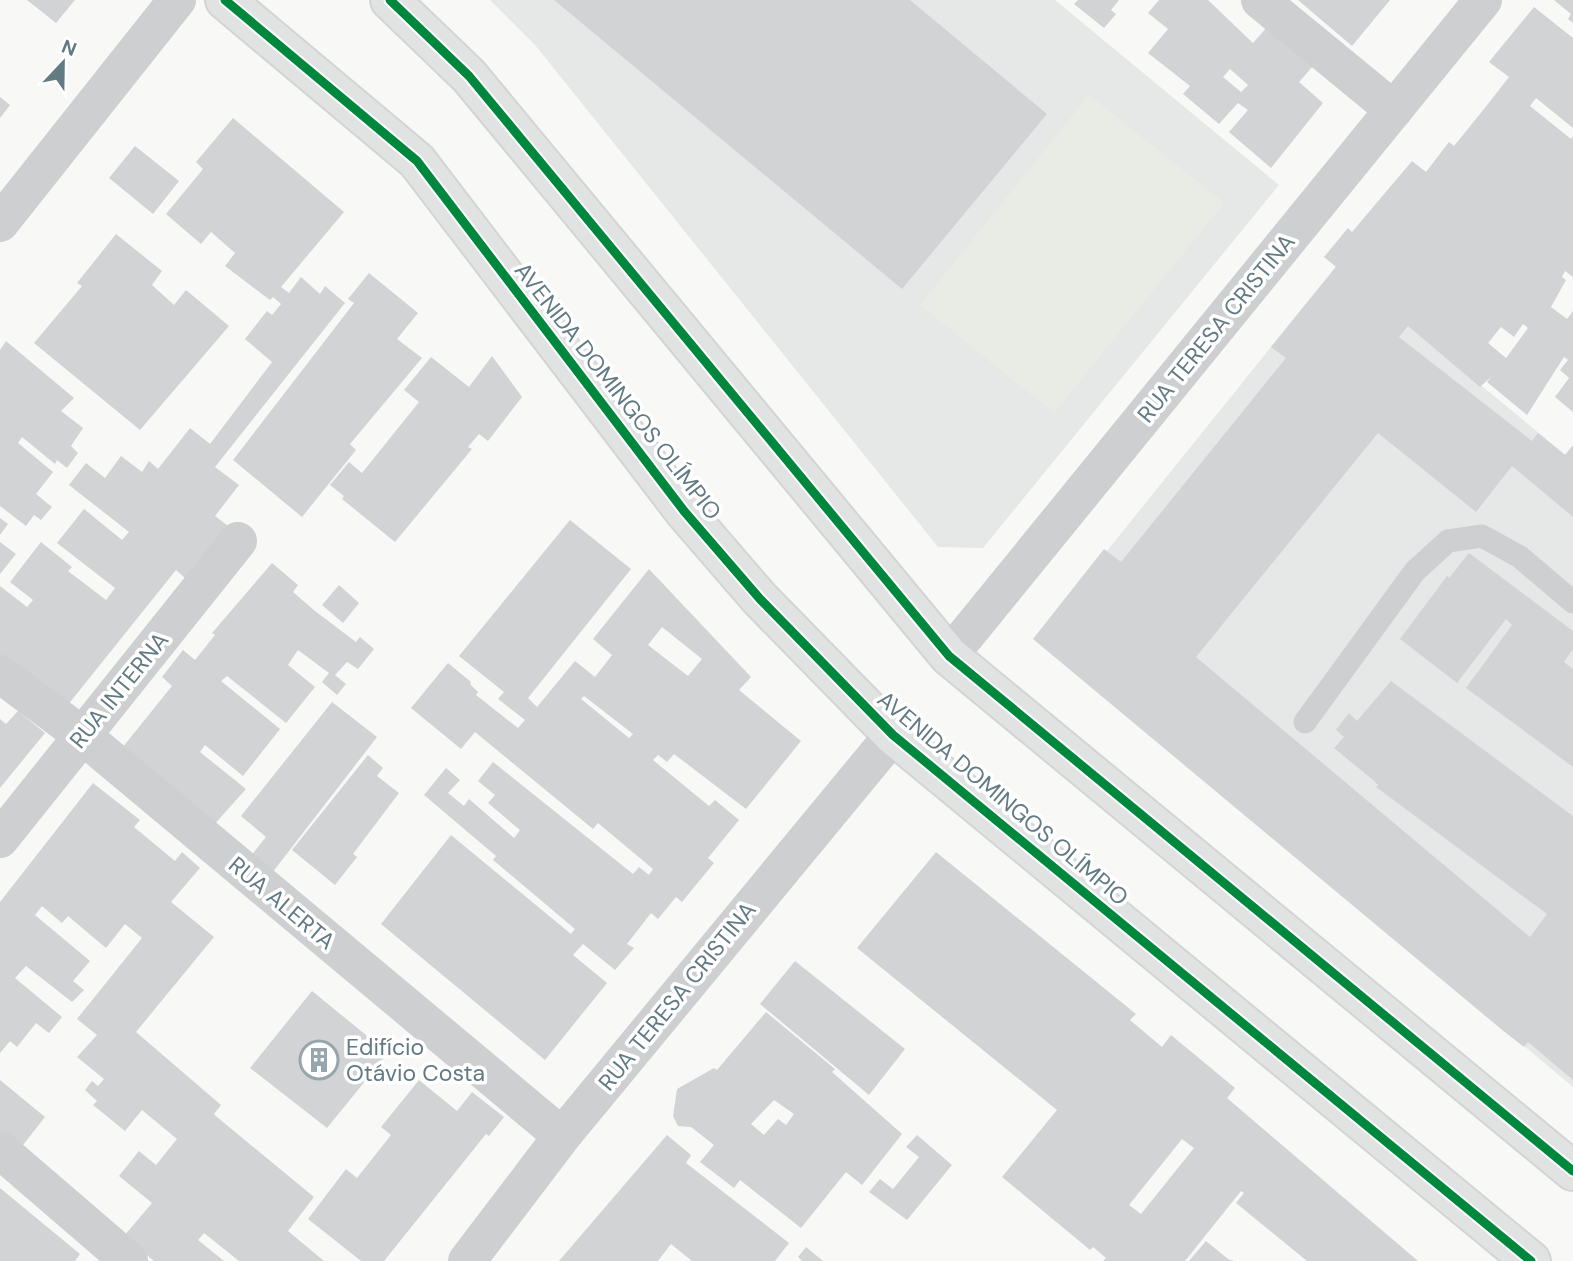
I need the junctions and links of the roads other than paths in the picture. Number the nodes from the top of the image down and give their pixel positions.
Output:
1 (177, 0) edge
2 (225, 0) edge
3 (390, 0) edge
4 (1261, 0) edge
5 (1483, 0) edge
6 (1394, 110) junction
7 (0, 223) edge
8 (238, 541) dead end
9 (1573, 602) edge
10 (949, 656) junction
11 (0, 674) edge
12 (1305, 722) dead end
13 (893, 734) junction
14 (83, 736) junction
15 (0, 839) edge
16 (562, 1136) junction
17 (0, 1150) edge
18 (1573, 1171) edge
19 (129, 1261) edge
20 (467, 1261) edge
21 (1531, 1261) edge

1 - 7 street
2 - 13 main road, AVENIDA DOMINGOS OLÍMPIO
3 - 10 main road
4 - 6 street
5 - 6 street, RUA TERESA CRISTINA
6 - 10 street, RUA TERESA CRISTINA
8 - 14 street, RUA INTERNA
9 - 12 lane
10 - 18 main road
11 - 14 street, RUA ALERTA
13 - 16 street, RUA TERESA CRISTINA
13 - 21 main road, AVENIDA DOMINGOS OLÍMPIO
14 - 15 street, RUA INTERNA
14 - 16 street, RUA ALERTA
16 - 20 street, RUA TERESA CRISTINA
17 - 19 street

